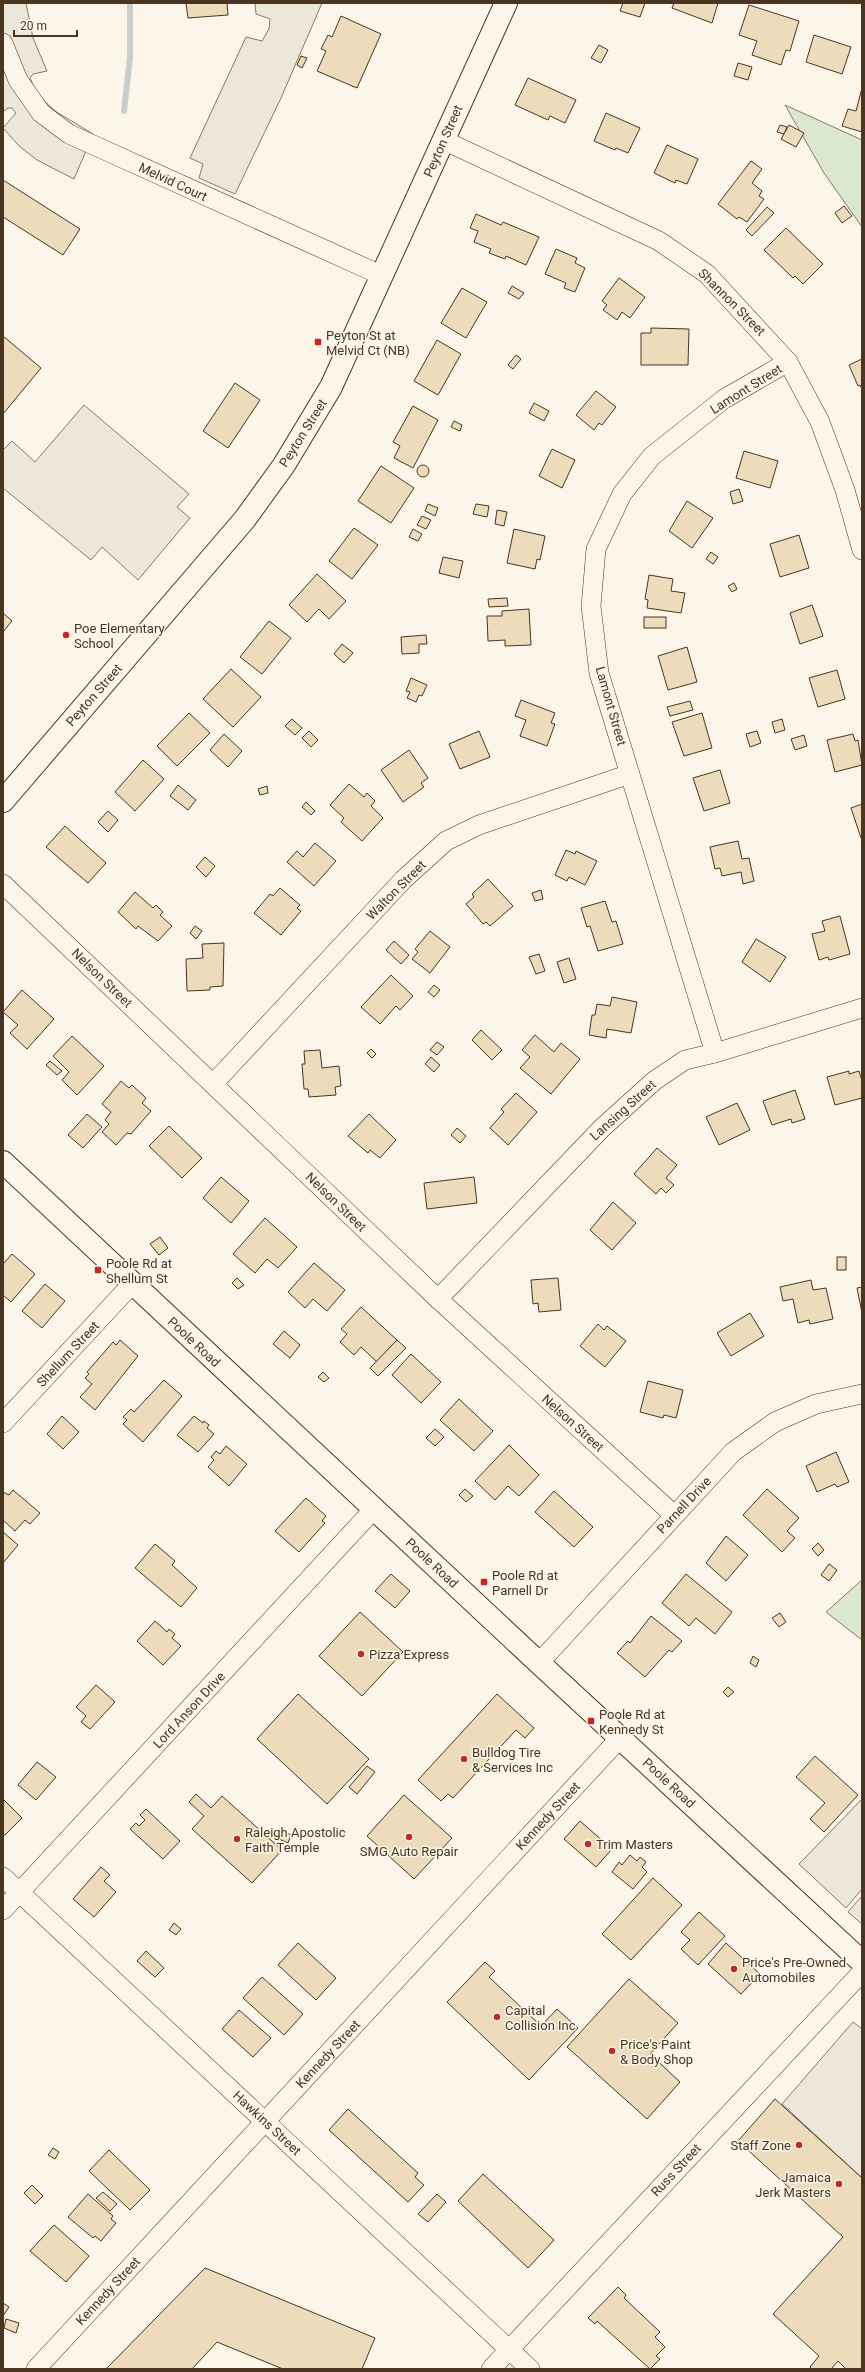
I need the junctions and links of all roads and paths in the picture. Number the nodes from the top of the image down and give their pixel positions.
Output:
1 (506, 3) edge
2 (3, 43) edge
3 (444, 140) junction
4 (383, 276) junction
5 (788, 362) junction
6 (862, 550) edge
7 (630, 774) junction
8 (3, 801) edge
9 (3, 884) edge
10 (862, 1008) edge
11 (715, 1053) junction
12 (213, 1084) junction
13 (3, 1162) edge
14 (132, 1284) junction
15 (438, 1299) junction
16 (862, 1394) edge
17 (3, 1423) edge
18 (374, 1510) junction
19 (674, 1515) junction
20 (539, 1664) junction
21 (620, 1738) junction
22 (3, 1877) edge
23 (19, 1892) junction
24 (3, 1910) edge
25 (862, 1962) edge
26 (862, 1972) edge
27 (266, 2122) junction
28 (510, 2349) junction
29 (36, 2369) edge
30 (491, 2369) edge
31 (530, 2369) edge

1 - 3 main road, Peyton Street
2 - 4 street, Melvid Court
3 - 4 main road, Peyton Street
3 - 5 street, Shannon Street
4 - 8 main road, Peyton Street
5 - 6 street, Shannon Street
5 - 7 street, Lamont Street
7 - 11 street, Lamont Street
7 - 12 street, Walton Street
9 - 12 street, Nelson Street
10 - 11 street, Lansing Street
11 - 15 street, Lansing Street
12 - 15 street, Nelson Street
13 - 14 main road, Poole Road
14 - 17 street, Shellum Street
14 - 18 main road, Poole Road
15 - 19 street, Nelson Street
16 - 19 street, Parnell Drive
18 - 20 main road, Poole Road
18 - 23 street, Lord Anson Drive
19 - 20 street, Parnell Drive
20 - 21 main road, Poole Road
21 - 25 main road, Poole Road
21 - 27 street, Kennedy Street
22 - 23 street, Hawkins Street
23 - 24 street, Lord Anson Drive
23 - 27 street, Hawkins Street
26 - 28 street, Russ Street
27 - 28 street, Hawkins Street
27 - 29 street, Kennedy Street
28 - 30 street, Russ Street
28 - 31 street, Hawkins Street

